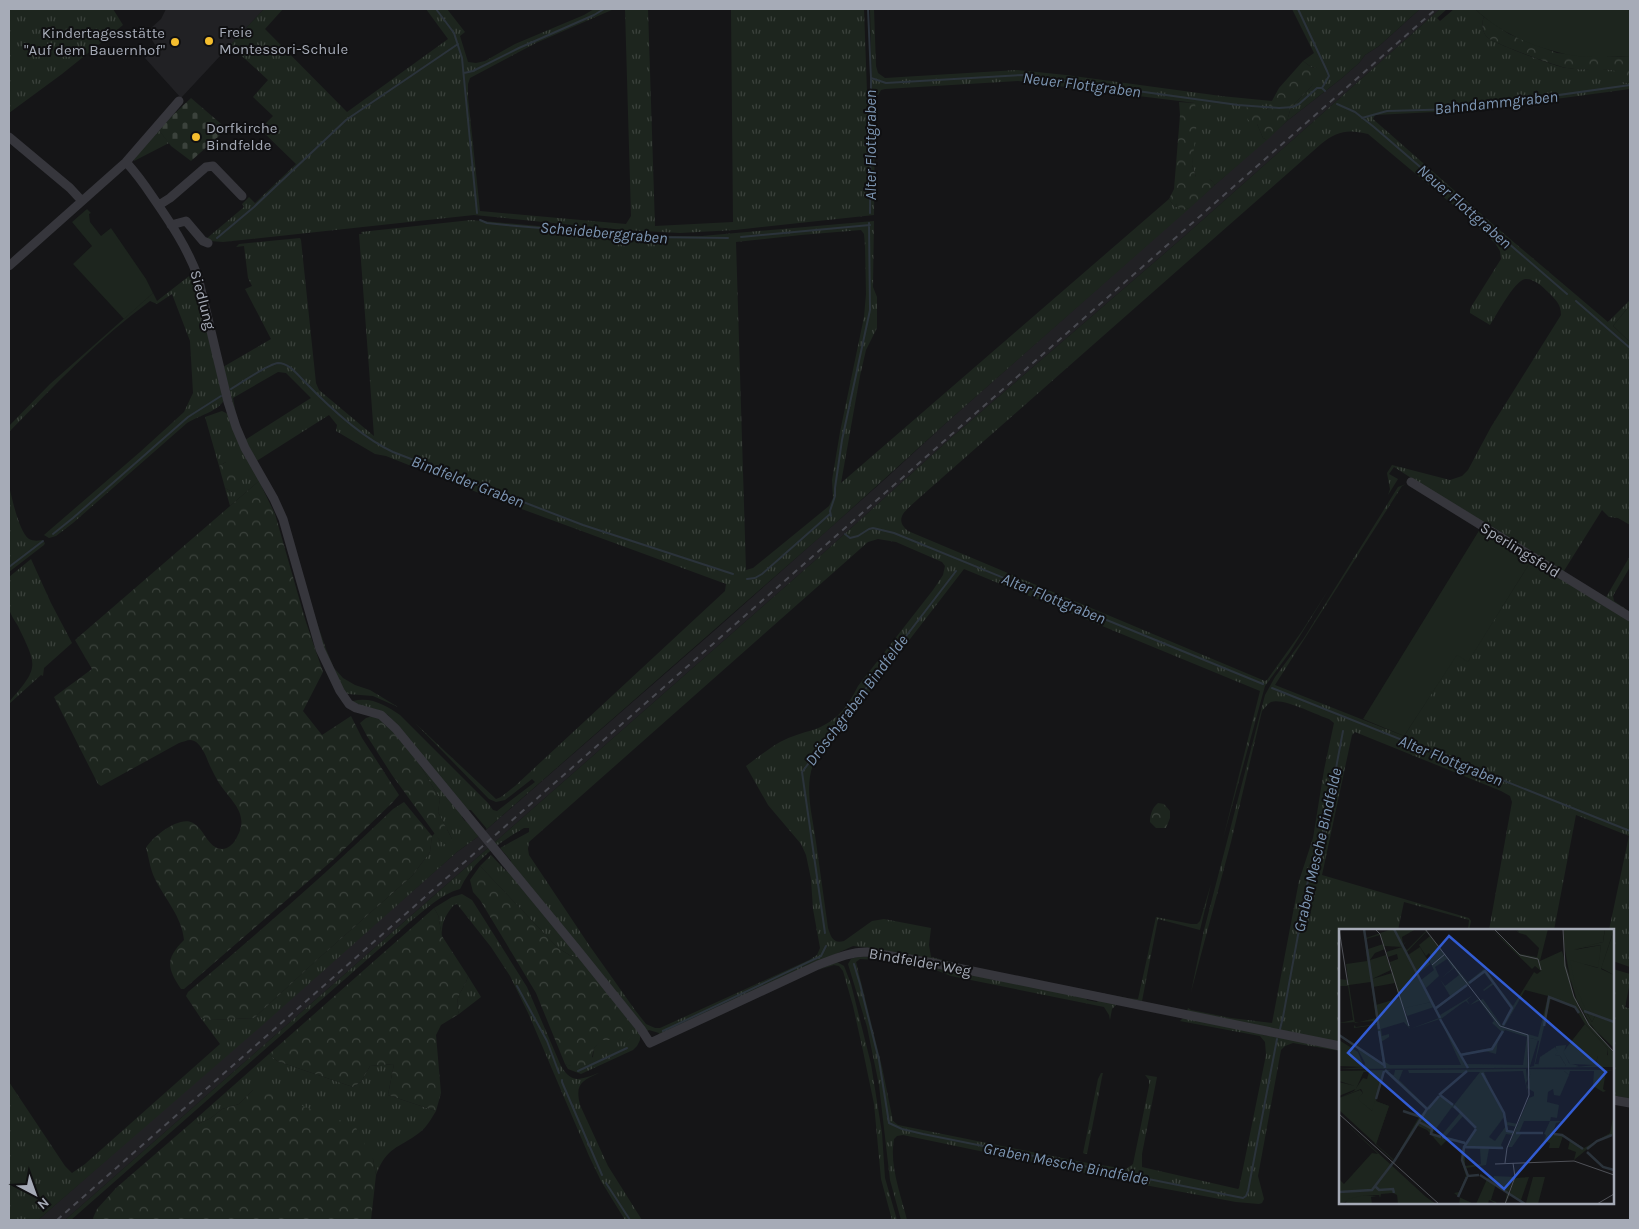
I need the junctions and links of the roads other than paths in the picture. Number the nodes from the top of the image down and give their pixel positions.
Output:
1 (179, 101) dead end
2 (9, 137) edge
3 (126, 162) junction
4 (242, 196) dead end
5 (82, 201) junction
6 (158, 205) junction
7 (171, 225) junction
8 (208, 243) dead end
9 (9, 266) edge
10 (1411, 482) dead end
11 (1630, 618) edge
12 (507, 864) joint
13 (1339, 1046) edge
14 (1614, 1100) edge
15 (1630, 1103) edge

1 - 3 street
2 - 5 street
3 - 5 street
3 - 6 street, Siedlung
4 - 6 street
5 - 9 street
6 - 7 street, Siedlung
7 - 8 street
7 - 12 street, Siedlung
10 - 11 street, Sperlingsfeld
12 - 13 street, Bindfelder Weg
14 - 15 street

